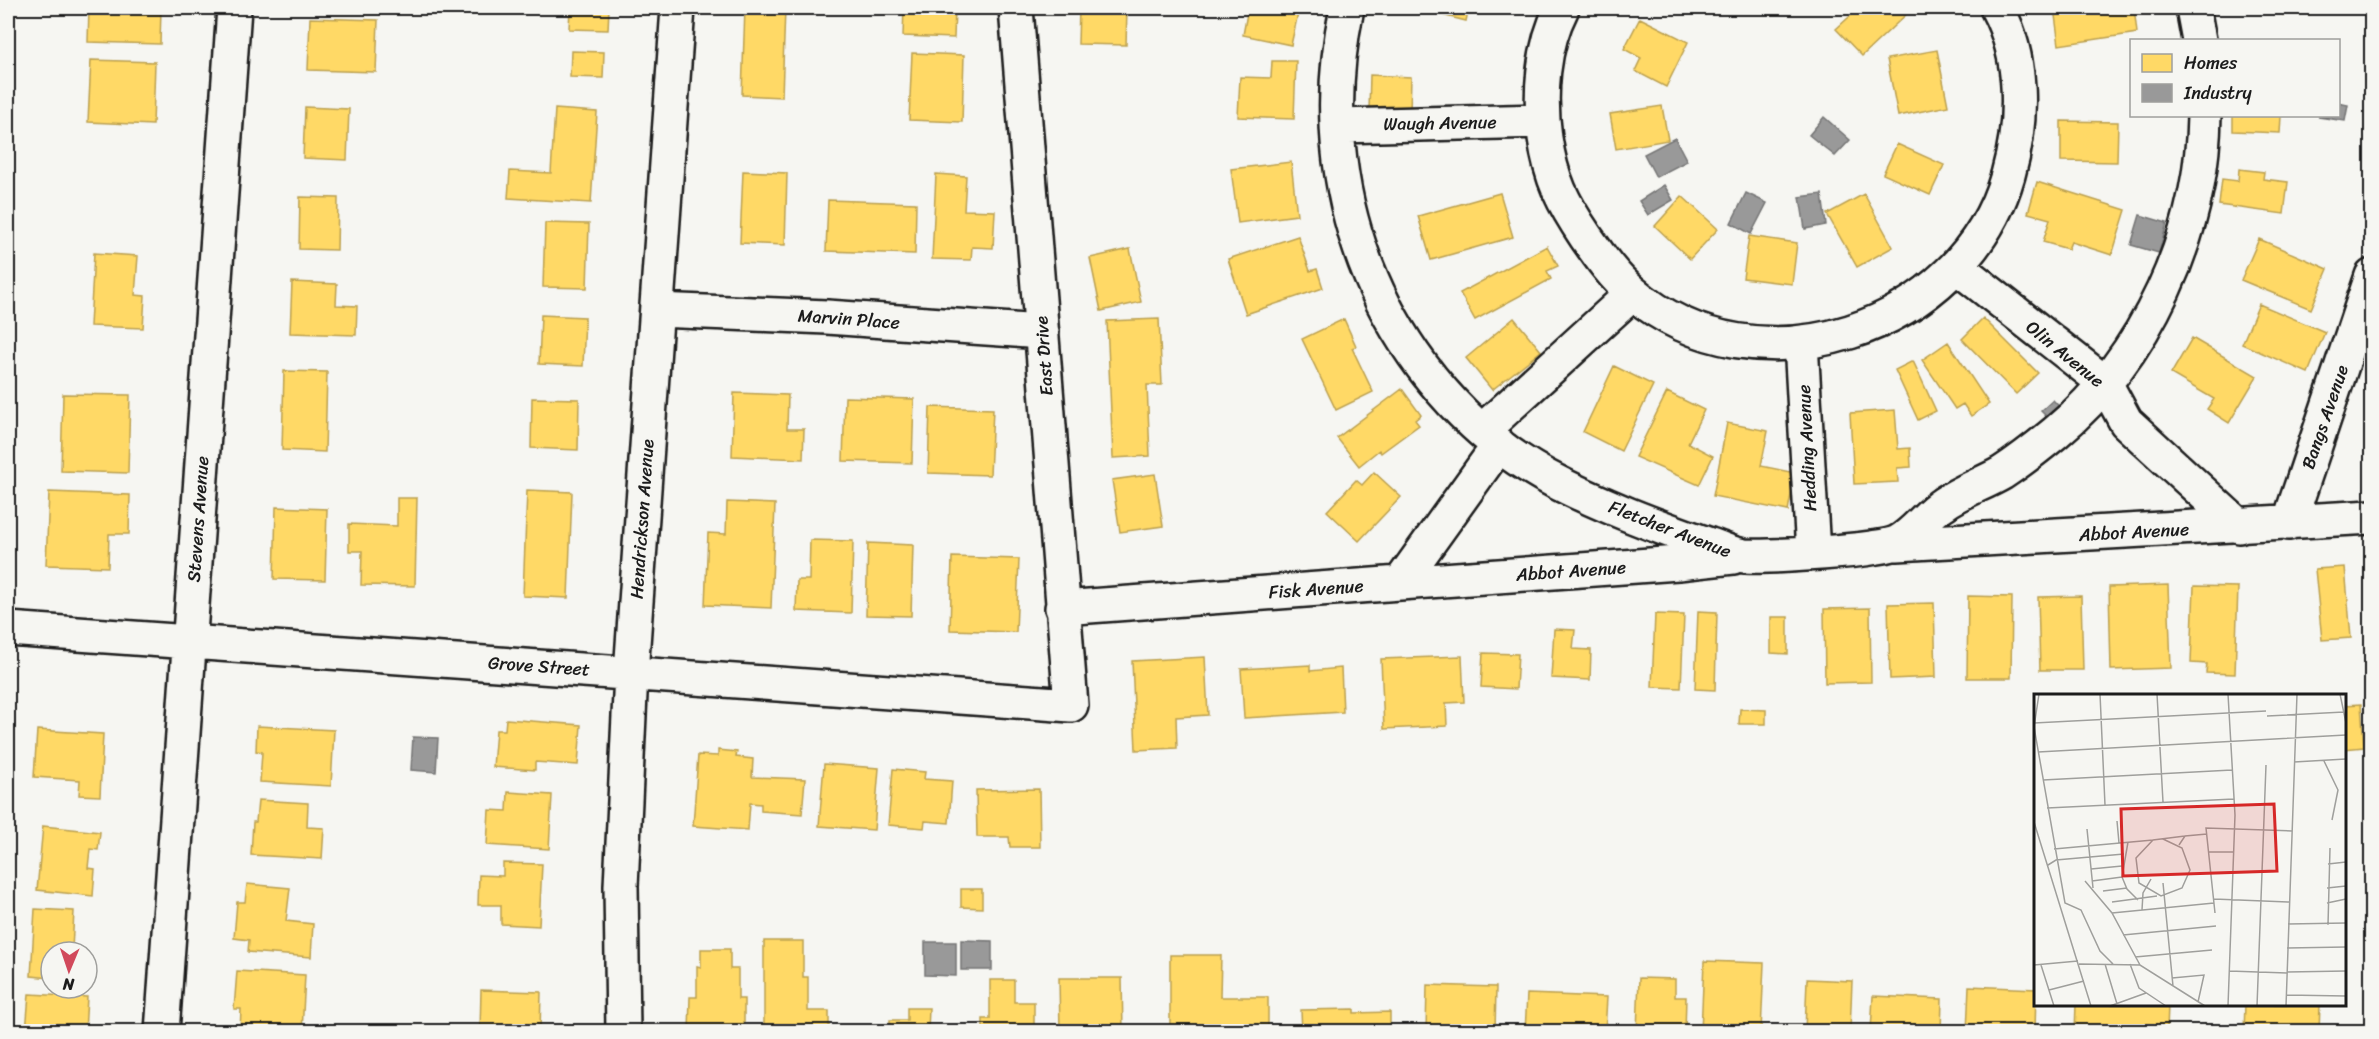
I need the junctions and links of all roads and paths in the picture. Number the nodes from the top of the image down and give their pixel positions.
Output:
1 (234, 8) edge
2 (678, 8) edge
3 (1016, 8) edge
4 (1347, 8) edge
5 (1562, 8) edge
6 (1997, 8) edge
7 (2193, 8) edge
8 (2199, 39) edge
9 (2204, 117) edge
10 (1542, 121) junction
11 (1338, 126) junction
12 (1956, 266) junction
13 (2372, 276) edge
14 (1633, 293) junction
15 (657, 310) junction
16 (1042, 332) junction
17 (2361, 341) edge
18 (1801, 343) junction
19 (2105, 383) junction
20 (1491, 438) junction
21 (2372, 517) edge
22 (2289, 523) junction
23 (2239, 526) junction
24 (1897, 543) junction
25 (1813, 554) junction
26 (1741, 556) junction
27 (1400, 583) junction
28 (1062, 608) junction
29 (8, 629) edge
30 (189, 641) junction
31 (631, 673) junction
32 (1071, 705) joint
33 (162, 1032) edge
34 (623, 1032) edge

1 - 30 street, Stevens Avenue
2 - 15 street, Hendrickson Avenue
3 - 16 street, East Drive
4 - 11 street, Fletcher Avenue
5 - 10 street
6 - 12 street
7 - 8 street
9 - 19 street
10 - 11 street, Waugh Avenue
10 - 14 street
11 - 20 street, Fletcher Avenue
12 - 18 street
12 - 19 street, Olin Avenue
13 - 17 street, Bangs Avenue
14 - 18 street
14 - 20 street
15 - 16 street, Marvin Place
15 - 31 street, Hendrickson Avenue
16 - 28 street, East Drive
17 - 22 street, Bangs Avenue
18 - 25 street, Hedding Avenue
19 - 23 street, Olin Avenue
19 - 24 street
20 - 26 street, Fletcher Avenue
20 - 27 street
21 - 22 street, Abbot Avenue
22 - 23 street, Abbot Avenue
23 - 24 street, Abbot Avenue
24 - 25 street, Fletcher Avenue
25 - 26 street, Fletcher Avenue
26 - 27 street, Abbot Avenue
27 - 28 street, Fisk Avenue
28 - 32 street, East Drive
29 - 30 street, Grove Street
30 - 31 street, Grove Street
30 - 33 street, Stevens Avenue
31 - 32 street, Grove Street
31 - 34 street, Hendrickson Avenue

